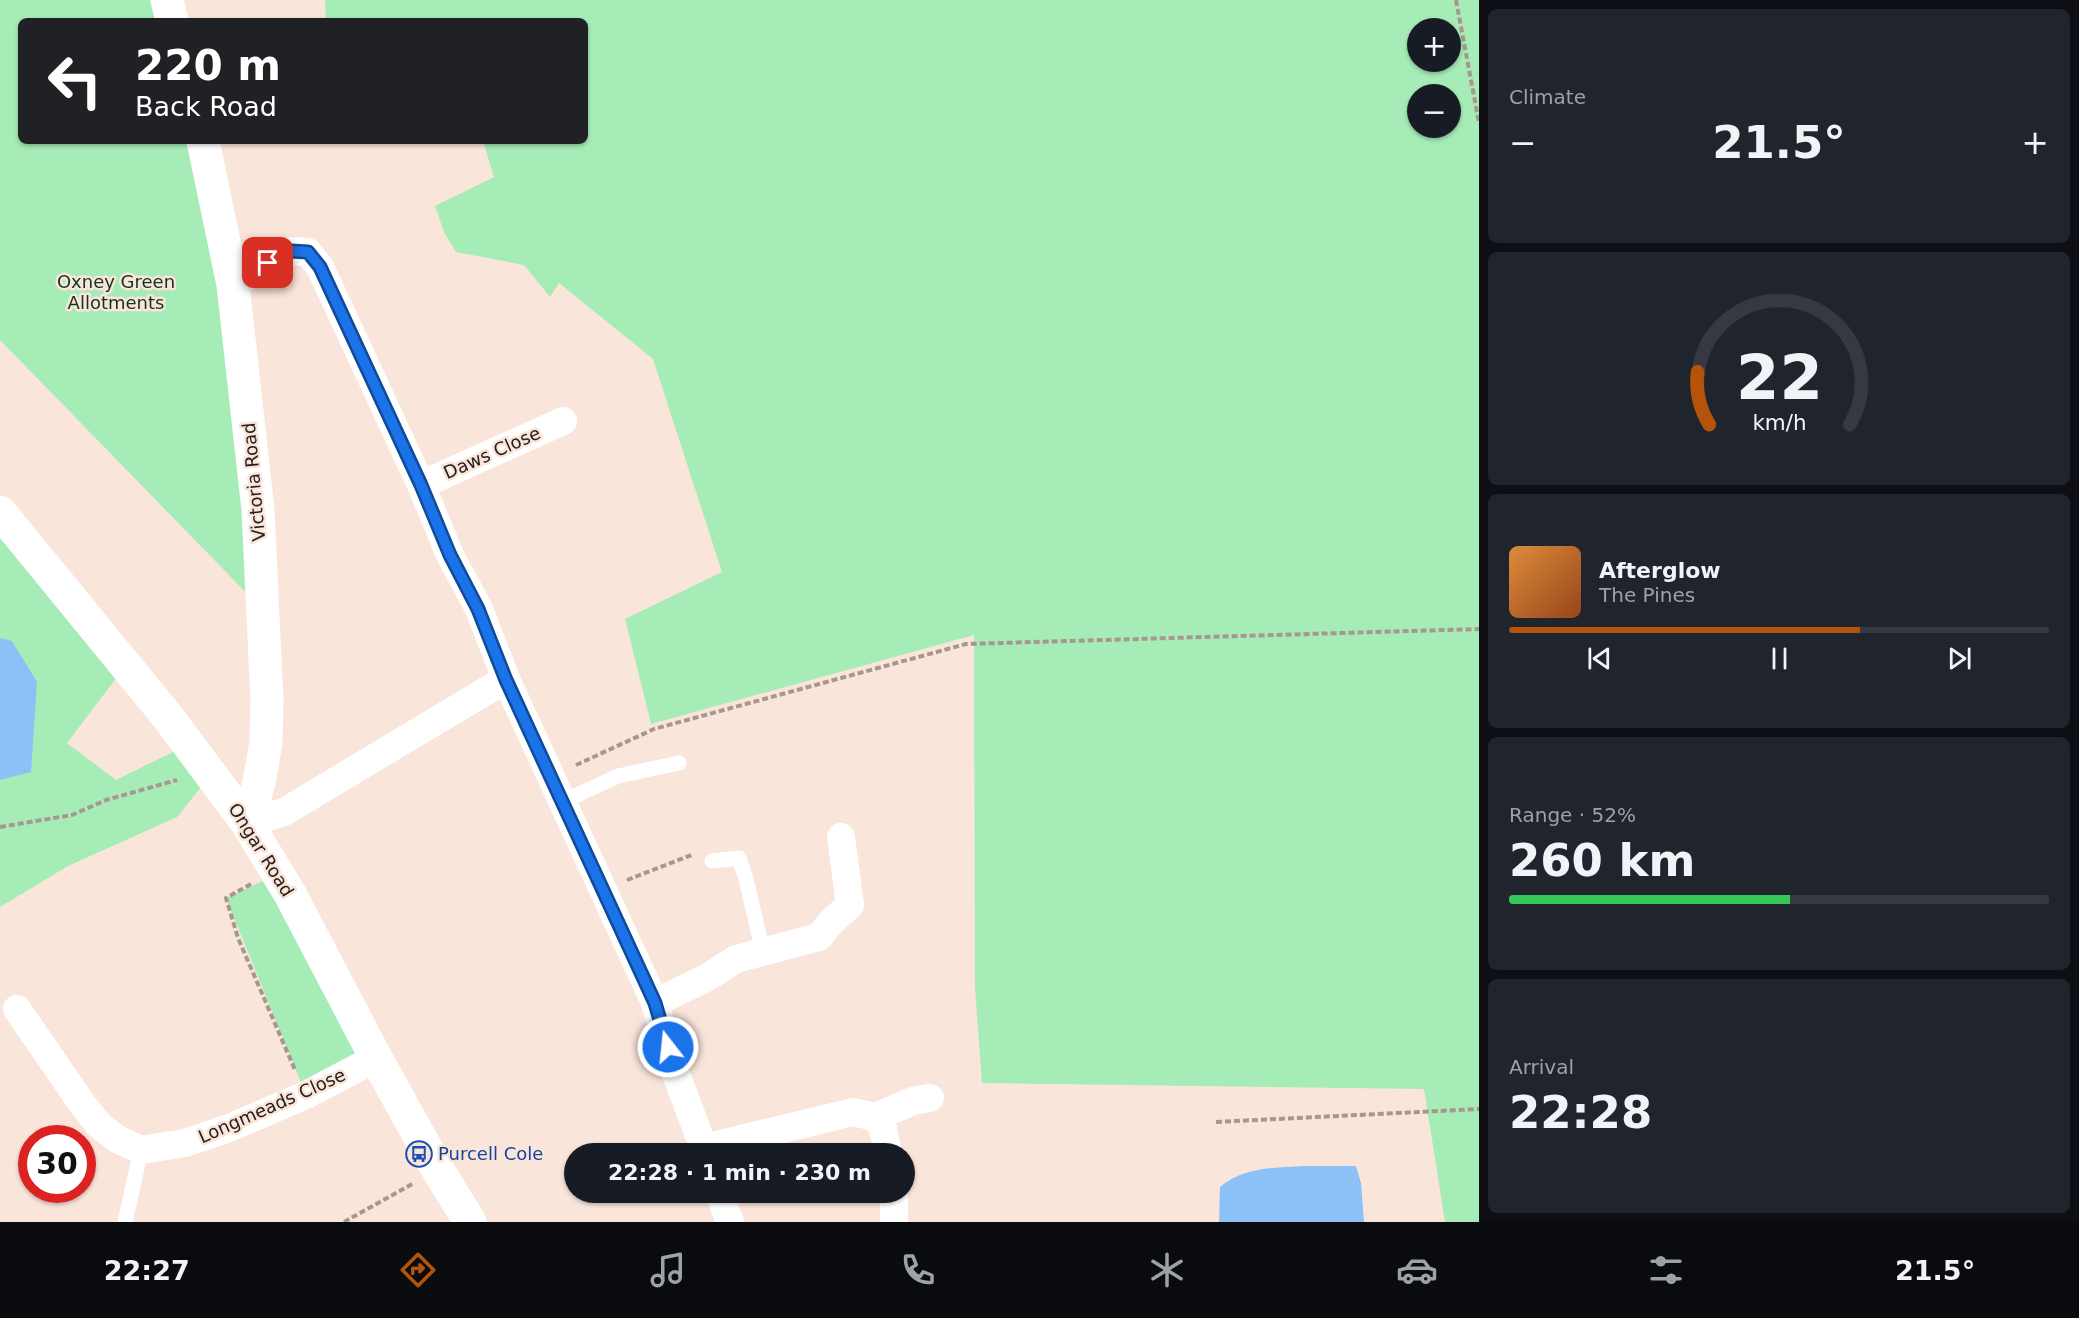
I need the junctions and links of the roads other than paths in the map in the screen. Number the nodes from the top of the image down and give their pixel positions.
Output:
1 (167, 0) edge
2 (171, 18) edge
3 (204, 144) edge
4 (233, 285) junction
5 (563, 421) dead end
6 (421, 485) junction
7 (3, 521) edge
8 (506, 680) junction
9 (679, 763) dead end
10 (556, 789) junction
11 (247, 824) junction
12 (841, 837) dead end
13 (712, 861) road end
14 (763, 952) junction
15 (655, 1003) junction
16 (17, 1009) dead end
17 (376, 1058) junction
18 (930, 1098) dead end
19 (876, 1117) junction
20 (702, 1143) edge
21 (735, 1143) edge
22 (886, 1143) edge
23 (141, 1150) junction
24 (723, 1203) edge
25 (894, 1203) edge
26 (125, 1222) edge
27 (470, 1222) edge
28 (730, 1222) edge
29 (894, 1222) edge

1 - 2 street
3 - 4 street, Victoria Road
4 - 6 street
4 - 11 street, Victoria Road
5 - 6 street, Daws Close
6 - 8 street
7 - 11 street, Ongar Road
8 - 10 street
8 - 11 street
9 - 10 lane
10 - 15 street
11 - 17 street, Ongar Road
12 - 14 street
13 - 14 lane
14 - 15 street
15 - 20 street
16 - 23 street
17 - 23 street, Longmeads Close
17 - 27 street, Ongar Road
18 - 19 street
19 - 21 street
19 - 22 street
23 - 26 lane
24 - 28 street
25 - 29 street

